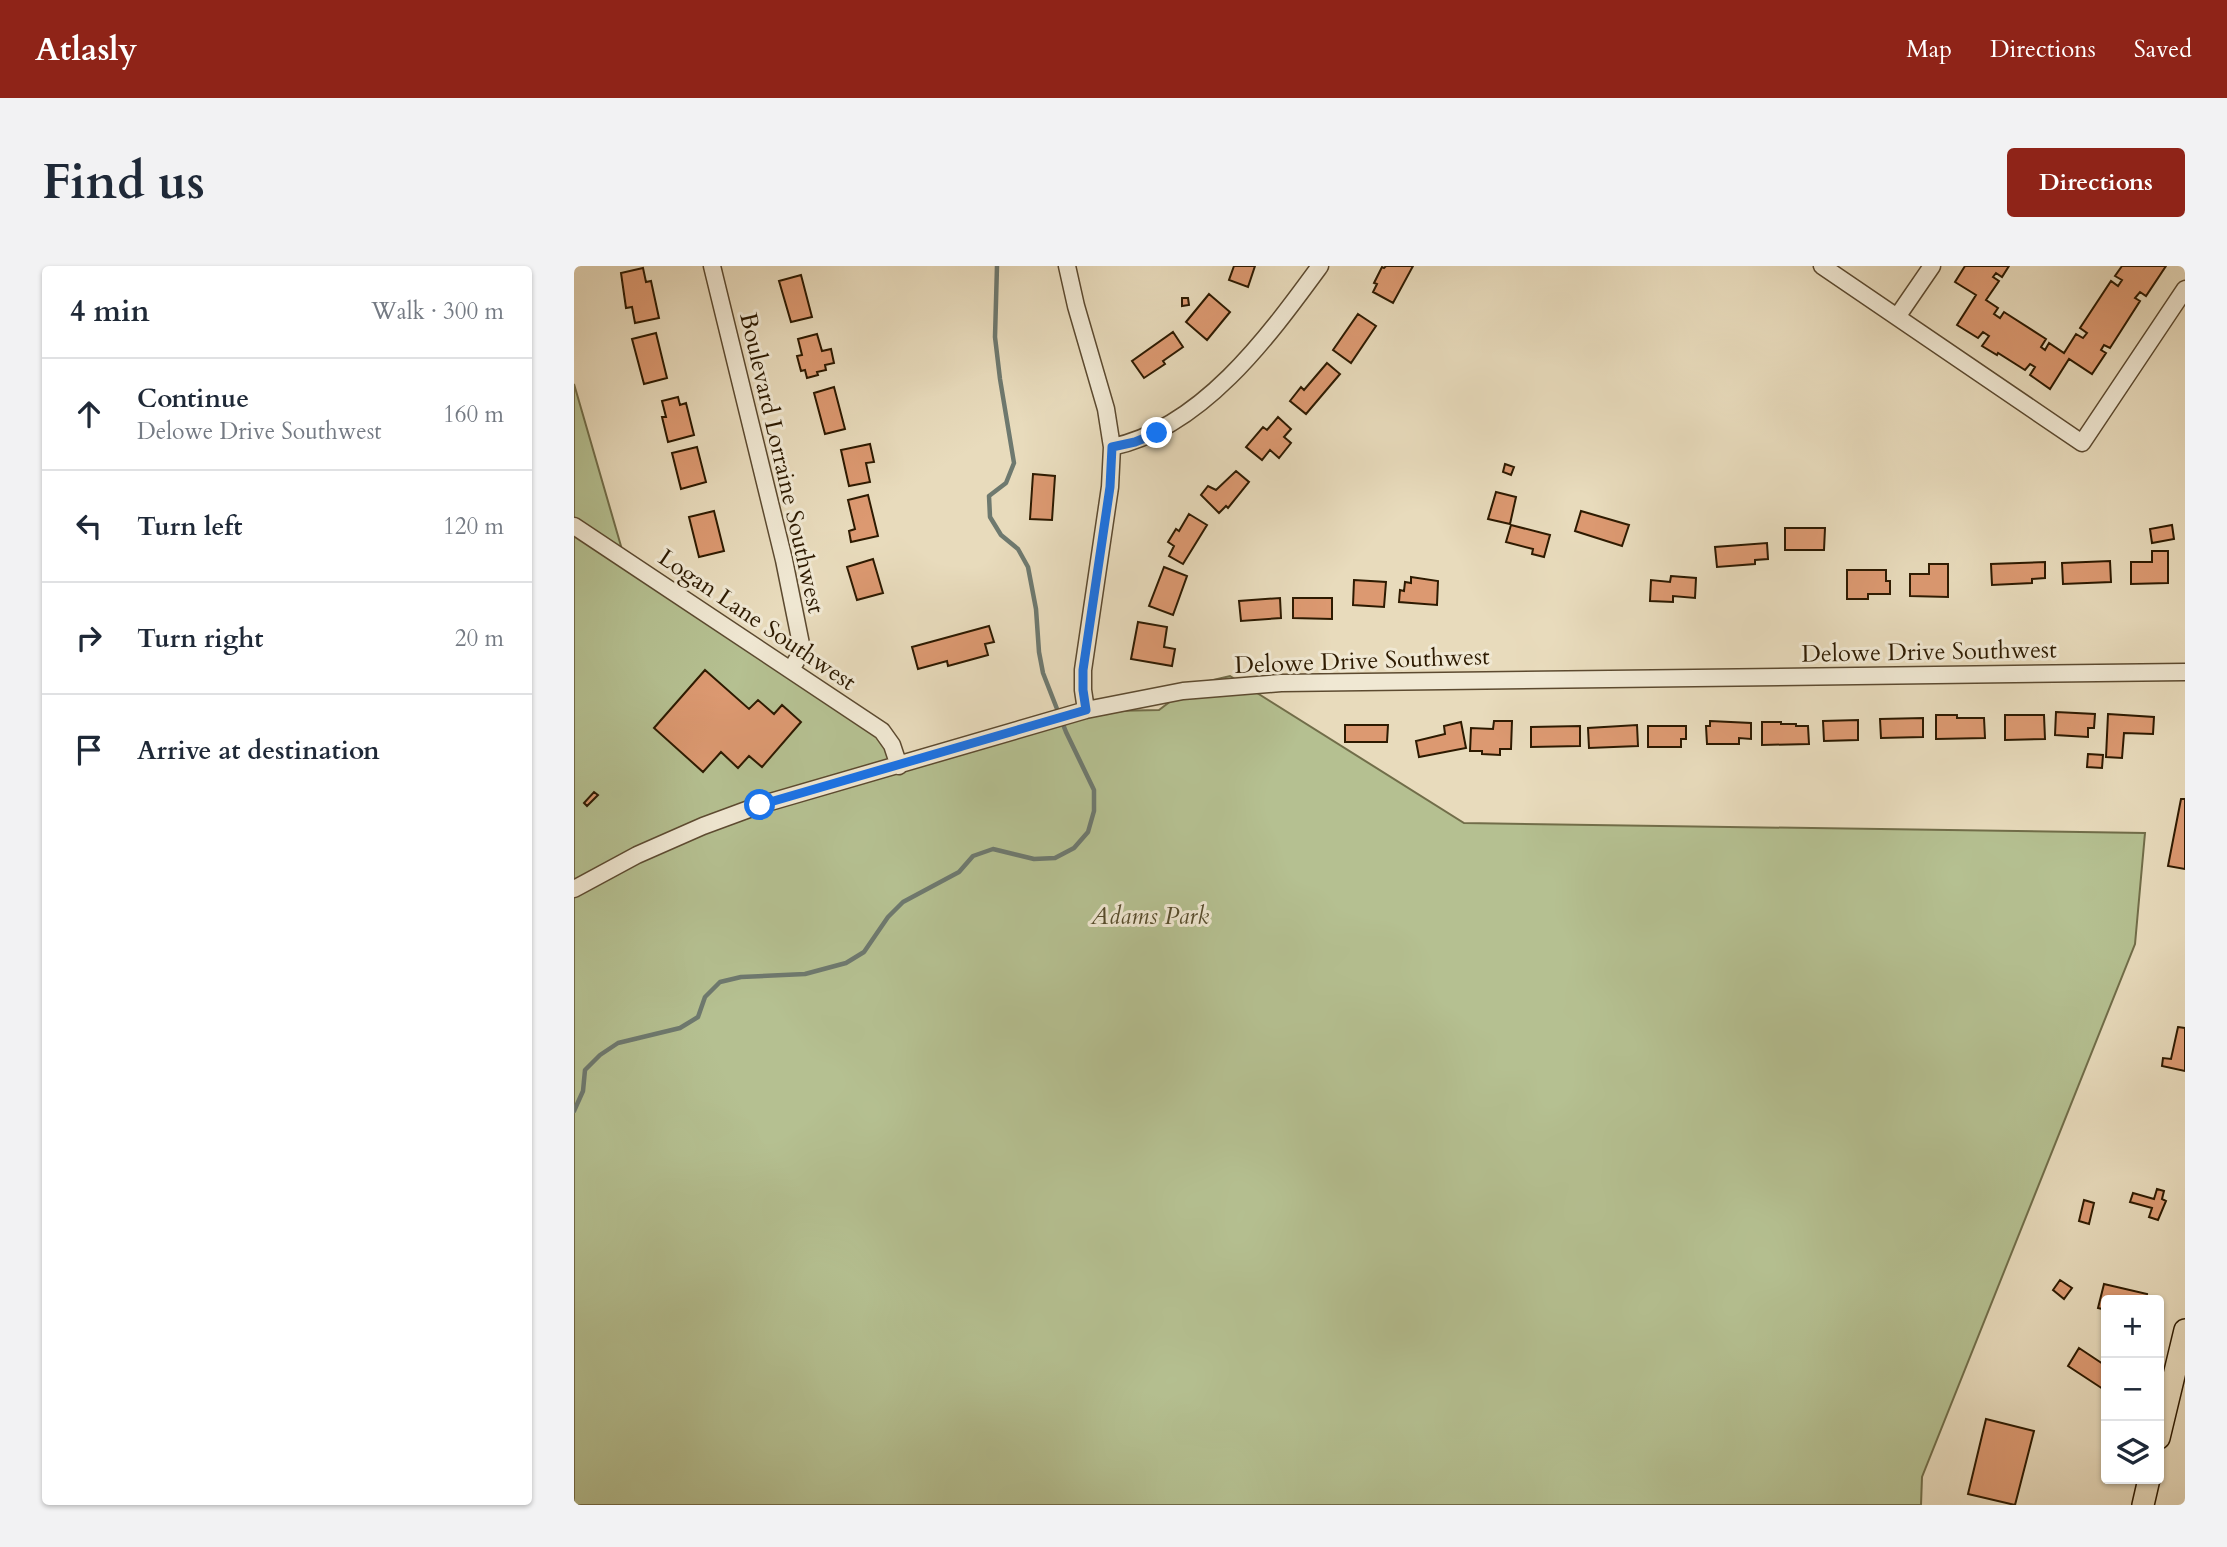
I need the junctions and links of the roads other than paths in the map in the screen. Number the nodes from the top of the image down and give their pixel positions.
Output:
1 (712, 266) edge
2 (1067, 266) edge
3 (1320, 266) edge
4 (1822, 266) edge
5 (1932, 266) edge
6 (2185, 289) edge
7 (1897, 317) junction
8 (1112, 447) junction
9 (574, 526) edge
10 (791, 670) junction
11 (2185, 672) edge
12 (1086, 710) junction
13 (899, 765) junction
14 (574, 889) edge
15 (2185, 1330) edge
16 (2163, 1421) edge
17 (2148, 1484) edge
18 (2143, 1505) edge

1 - 10 street, Boulevard Lorraine Southwest
2 - 8 street
3 - 8 street
4 - 7 street
5 - 7 street
6 - 7 street
8 - 12 street
9 - 10 street, Logan Lane Southwest
10 - 13 street, Logan Lane Southwest
11 - 12 street, Delowe Drive Southwest
12 - 13 street, Delowe Drive Southwest
13 - 14 street, Delowe Drive Southwest
15 - 16 main road
17 - 18 main road

